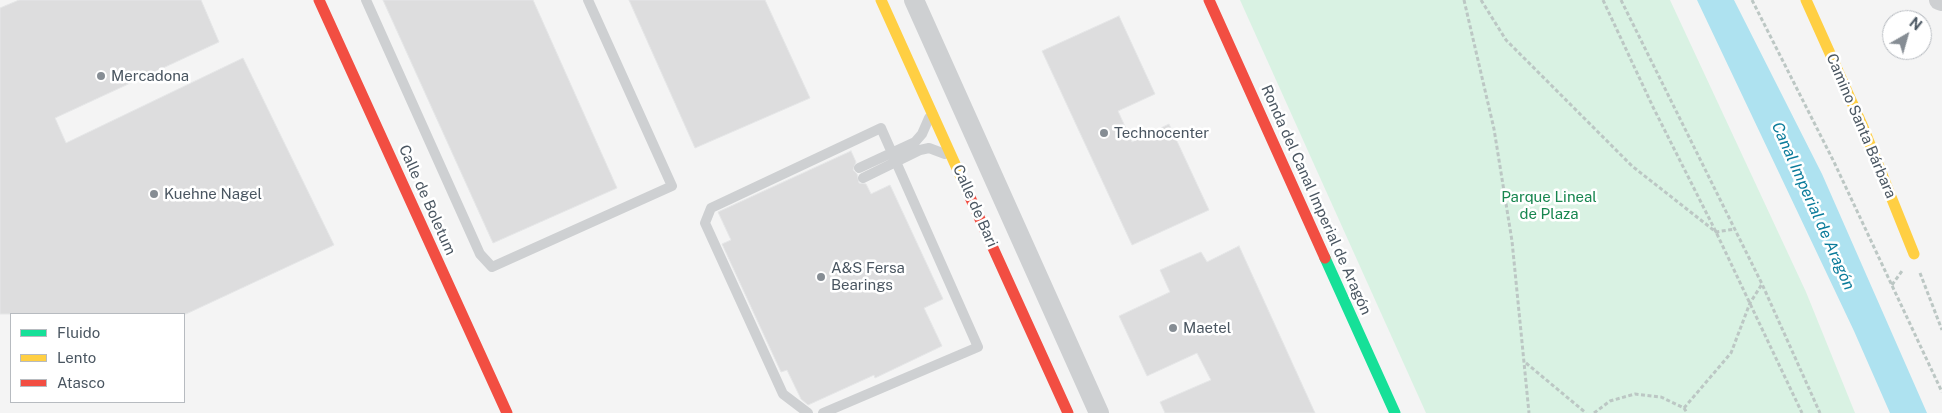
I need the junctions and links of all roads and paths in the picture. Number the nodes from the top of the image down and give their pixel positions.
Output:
1 (319, 0) edge
2 (366, 0) edge
3 (588, 0) edge
4 (881, 0) edge
5 (914, 0) edge
6 (1209, 0) edge
7 (1464, 0) edge
8 (1481, 0) edge
9 (1603, 0) edge
10 (1621, 0) edge
11 (1752, 0) edge
12 (1806, 0) edge
13 (931, 110) junction
14 (894, 157) junction
15 (954, 161) junction
16 (861, 173) dead end
17 (1736, 229) junction
18 (1716, 232) junction
19 (1914, 254) joint
20 (1762, 284) junction
21 (1750, 303) junction
22 (1942, 330) edge
23 (1525, 363) junction
24 (1942, 392) edge
25 (1684, 408) junction
26 (507, 413) edge
27 (808, 413) edge
28 (823, 413) edge
29 (1068, 413) edge
30 (1100, 413) edge
31 (1395, 413) edge
32 (1529, 413) edge
33 (1586, 413) edge
34 (1594, 413) edge
35 (1687, 413) edge
36 (1802, 413) edge
37 (1820, 413) edge

1 - 26 street, Calle de Boletum
2 - 3 lane
4 - 13 street, Calle de Bari
5 - 30 street, Calle de Bari
6 - 31 street, Ronda del Canal Imperial de Aragón
7 - 23 path
8 - 18 path
9 - 18 path
10 - 17 path
11 - 24 path
12 - 19 street, Camino Santa Bárbara
13 - 14 lane
13 - 15 street, Calle de Bari
14 - 15 lane
14 - 16 lane
14 - 27 lane
14 - 28 lane
15 - 29 street, Calle de Bari
17 - 18 path
17 - 20 path
18 - 21 path
19 - 22 path
20 - 21 path
20 - 37 path
21 - 25 path
21 - 36 path
23 - 32 path
23 - 33 path
25 - 34 path
25 - 35 path

